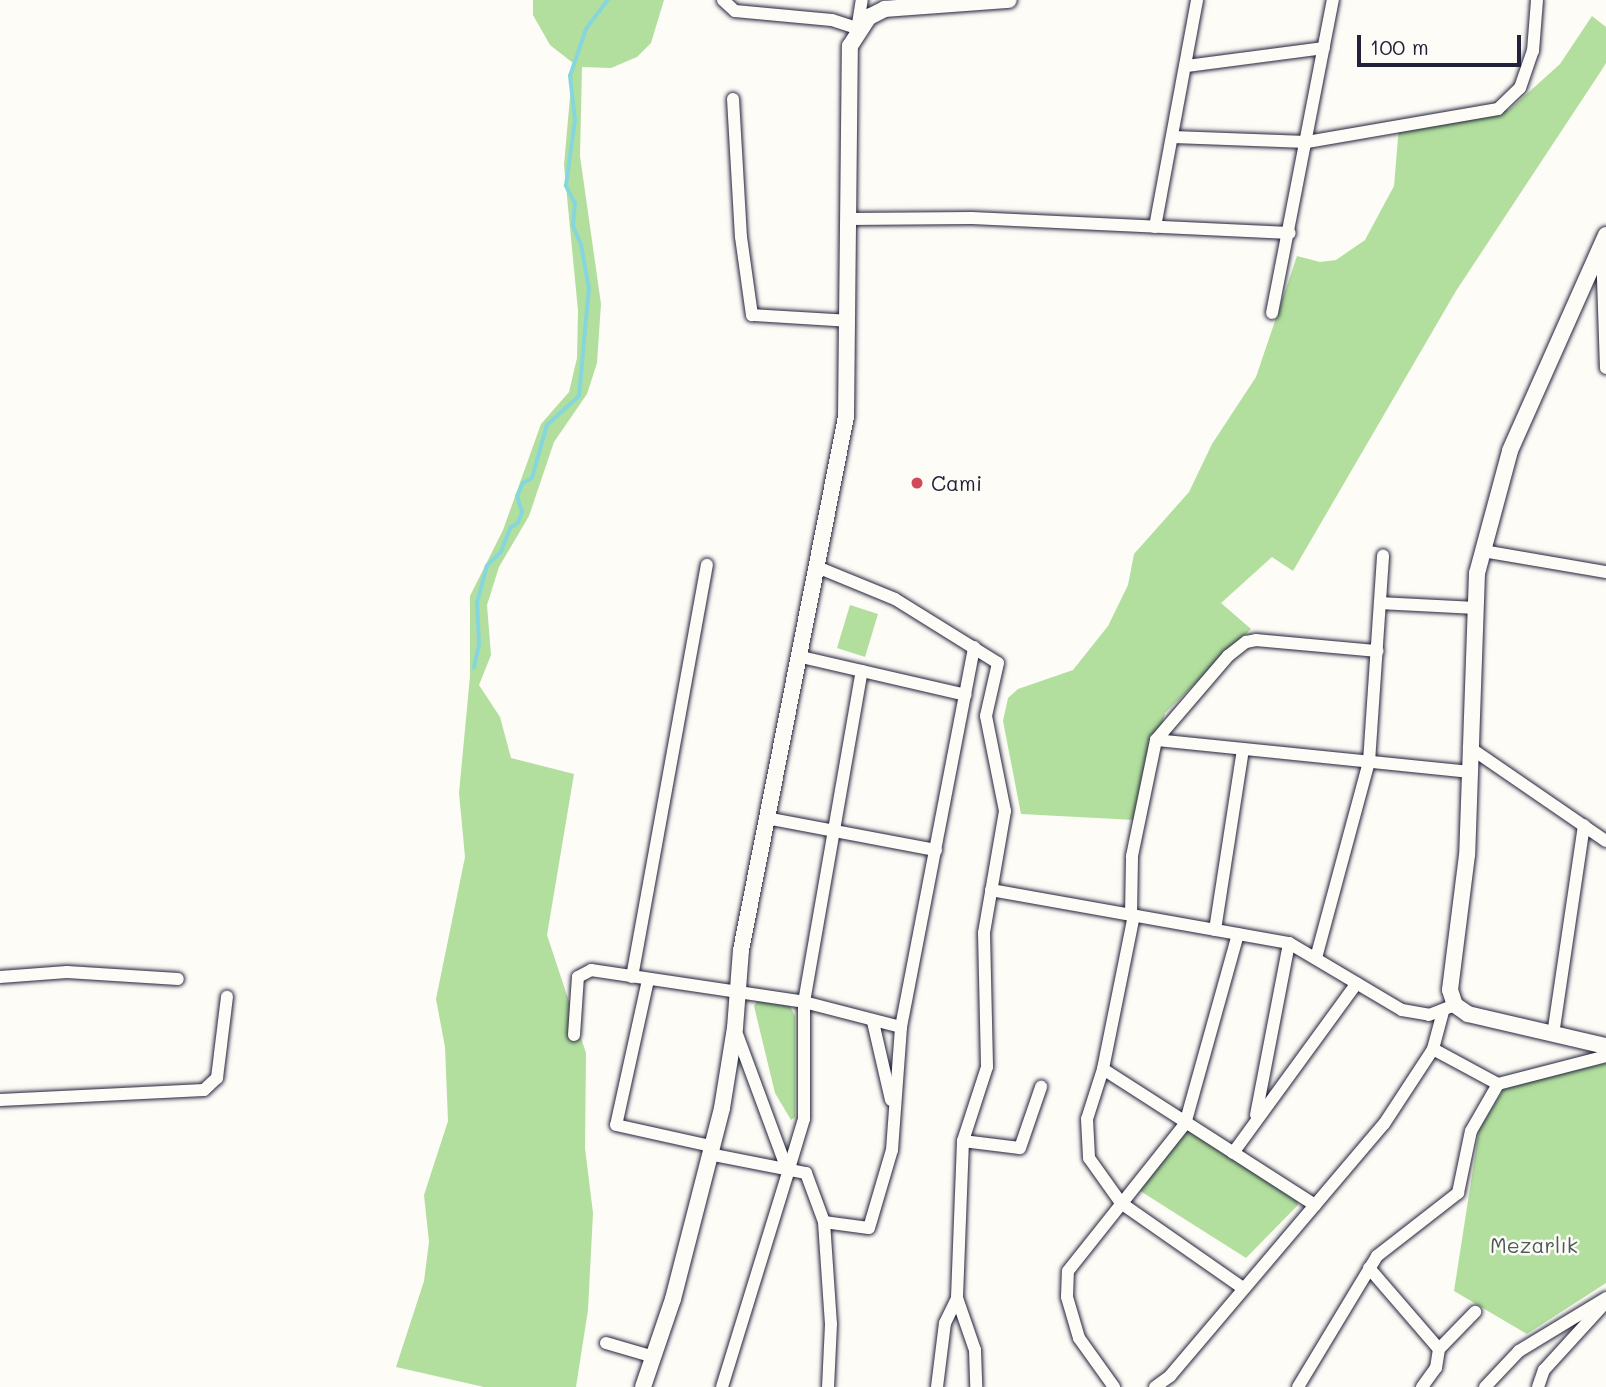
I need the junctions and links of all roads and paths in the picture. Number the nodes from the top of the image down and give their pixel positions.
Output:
1 (723, 0) edge
2 (862, 0) edge
3 (1009, 0) edge
4 (1197, 0) edge
5 (1333, 0) edge
6 (1537, 0) edge
7 (857, 29) junction
8 (1324, 48) junction
9 (1187, 66) junction
10 (733, 99) dead end
11 (1173, 137) junction
12 (1307, 142) junction
13 (849, 219) junction
14 (1155, 227) junction
15 (1290, 233) junction
16 (1605, 242) edge
17 (1272, 313) dead end
18 (849, 321) junction
19 (1606, 368) edge
20 (1483, 551) junction
21 (1383, 555) dead end
22 (707, 565) dead end
23 (817, 567) junction
24 (1606, 572) edge
25 (1380, 603) junction
26 (1475, 608) junction
27 (974, 647) junction
28 (1378, 651) junction
29 (797, 656) junction
30 (862, 671) junction
31 (966, 695) junction
32 (1156, 740) junction
33 (1469, 747) junction
34 (1243, 749) junction
35 (1369, 762) junction
36 (1469, 772) junction
37 (766, 817) junction
38 (1584, 825) junction
39 (831, 831) junction
40 (1606, 841) edge
41 (936, 850) junction
42 (991, 890) junction
43 (1132, 915) junction
44 (1215, 930) junction
45 (1238, 934) junction
46 (1289, 943) junction
47 (1316, 958) junction
48 (0, 977) edge
49 (632, 977) junction
50 (178, 979) dead end
51 (648, 980) junction
52 (1357, 982) junction
53 (739, 992) junction
54 (227, 998) dead end
55 (804, 1002) junction
56 (1449, 1009) junction
57 (873, 1022) junction
58 (901, 1027) junction
59 (735, 1028) junction
60 (574, 1035) dead end
61 (1553, 1035) junction
62 (1606, 1046) edge
63 (1433, 1049) junction
64 (1606, 1056) edge
65 (1103, 1069) junction
66 (1498, 1084) junction
67 (1041, 1087) dead end
68 (0, 1100) edge
69 (894, 1115) junction
70 (1255, 1119) junction
71 (1185, 1124) junction
72 (963, 1141) junction
73 (710, 1150) junction
74 (1233, 1153) junction
75 (788, 1172) junction
76 (1121, 1203) junction
77 (1315, 1205) junction
78 (824, 1222) junction
79 (1369, 1268) junction
80 (1243, 1288) junction
81 (957, 1297) junction
82 (1606, 1300) edge
83 (1475, 1312) dead end
84 (606, 1343) dead end
85 (1439, 1349) junction
86 (654, 1357) junction
87 (643, 1387) edge
88 (722, 1387) edge
89 (828, 1387) edge
90 (937, 1387) edge
91 (976, 1387) edge
92 (1114, 1387) edge
93 (1155, 1387) edge
94 (1298, 1387) edge
95 (1422, 1387) edge
96 (1485, 1387) edge
97 (1538, 1387) edge

1 - 7 street
2 - 7 street
3 - 7 street
4 - 9 street
5 - 8 street
6 - 12 street
7 - 13 street
8 - 9 street
8 - 12 street
9 - 11 street
10 - 18 street
11 - 12 street
11 - 14 street
12 - 15 street
13 - 14 street
13 - 18 street
14 - 15 street
15 - 17 street
16 - 19 street
16 - 20 street
18 - 23 street
20 - 24 street
20 - 26 street
21 - 25 street
22 - 49 street
23 - 27 street
23 - 29 street
25 - 26 street
25 - 28 street
26 - 33 street
27 - 31 street
27 - 42 street
28 - 32 street
28 - 35 street
29 - 30 street
29 - 37 street
30 - 31 street
30 - 39 street
31 - 41 street
32 - 34 street
32 - 43 street
33 - 36 street
33 - 38 street
34 - 35 street
34 - 44 street
35 - 36 street
35 - 47 street
36 - 56 street
37 - 39 street
37 - 53 street
38 - 40 street
38 - 61 street
39 - 41 street
39 - 55 street
41 - 58 street
42 - 43 street
42 - 72 street
43 - 44 street
43 - 65 street
44 - 45 street
45 - 46 street
45 - 71 street
46 - 47 street
46 - 70 street
47 - 52 street
48 - 50 street
49 - 51 street
49 - 60 street
51 - 53 street
51 - 73 street
52 - 56 street
52 - 70 street
53 - 55 street
53 - 59 street
54 - 68 street
55 - 57 street
55 - 75 street
56 - 61 street
56 - 63 street
57 - 58 street
57 - 69 street
58 - 69 street
59 - 73 street
59 - 75 street
61 - 62 street
63 - 66 street
63 - 77 street
64 - 66 street
65 - 71 street
65 - 76 street
66 - 79 street
67 - 72 street
69 - 78 street
70 - 74 street
71 - 74 street
71 - 76 street
72 - 81 street
73 - 75 street
73 - 86 street
74 - 77 street
75 - 78 street
75 - 88 street
76 - 80 street
76 - 92 street
77 - 80 street
78 - 89 street
79 - 85 street
79 - 94 street
80 - 93 street
81 - 90 street
81 - 91 street
82 - 96 street
82 - 97 street
83 - 85 street
84 - 86 street
85 - 95 street
86 - 87 street

